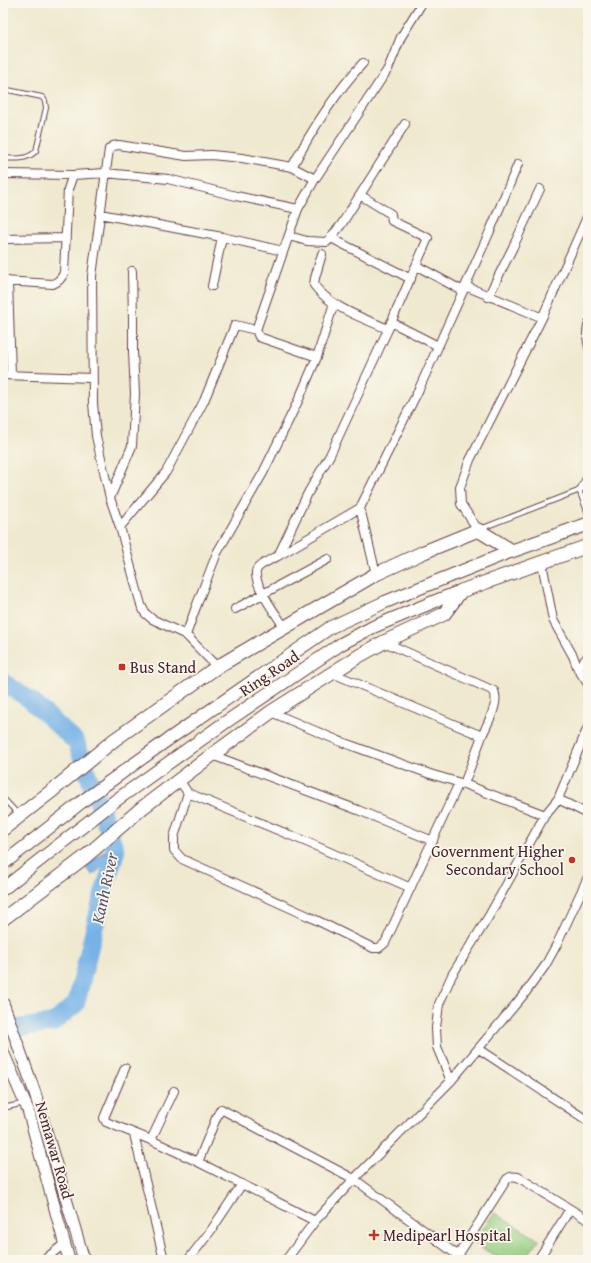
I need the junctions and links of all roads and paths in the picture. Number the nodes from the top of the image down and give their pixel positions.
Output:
1 (422, 3) edge
2 (363, 63) dead end
3 (3, 88) edge
4 (405, 124) dead end
5 (3, 158) edge
6 (518, 164) dead end
7 (292, 167) junction
8 (105, 173) junction
9 (3, 174) edge
10 (73, 175) junction
11 (315, 179) junction
12 (540, 189) dead end
13 (360, 195) junction
14 (298, 209) junction
15 (100, 214) junction
16 (588, 215) edge
17 (289, 236) junction
18 (222, 237) junction
19 (66, 238) junction
20 (331, 238) junction
21 (3, 239) edge
22 (283, 251) junction
23 (322, 254) dead end
24 (417, 266) junction
25 (132, 271) dead end
26 (411, 279) junction
27 (6, 281) edge
28 (212, 286) dead end
29 (464, 288) junction
30 (488, 296) junction
31 (334, 303) junction
32 (543, 316) junction
33 (588, 321) edge
34 (390, 325) junction
35 (256, 330) junction
36 (438, 346) junction
37 (588, 351) edge
38 (317, 357) junction
39 (7, 375) edge
40 (92, 378) junction
41 (588, 472) edge
42 (588, 487) edge
43 (578, 490) junction
44 (110, 498) junction
45 (360, 508) junction
46 (588, 514) edge
47 (588, 524) edge
48 (120, 527) junction
49 (478, 530) junction
50 (588, 546) edge
51 (512, 551) junction
52 (278, 556) junction
53 (328, 559) dead end
54 (542, 563) junction
55 (376, 574) junction
56 (461, 592) junction
57 (264, 594) junction
58 (235, 609) dead end
59 (285, 628) junction
60 (186, 635) junction
61 (384, 642) junction
62 (588, 656) edge
63 (217, 667) junction
64 (578, 669) junction
65 (332, 673) junction
66 (588, 684) edge
67 (271, 712) junction
68 (588, 727) edge
69 (482, 736) junction
70 (212, 755) junction
71 (179, 780) junction
72 (462, 783) junction
73 (188, 793) junction
74 (3, 798) edge
75 (558, 799) junction
76 (588, 814) edge
77 (545, 815) junction
78 (20, 816) junction
79 (3, 828) edge
80 (433, 841) junction
81 (3, 864) edge
82 (588, 877) edge
83 (410, 888) junction
84 (3, 889) edge
85 (3, 919) edge
86 (3, 1003) edge
87 (479, 1049) junction
88 (4, 1056) edge
89 (125, 1068) dead end
90 (451, 1081) junction
91 (174, 1091) dead end
92 (25, 1103) junction
93 (3, 1108) edge
94 (588, 1121) edge
95 (134, 1134) junction
96 (151, 1140) junction
97 (198, 1162) junction
98 (354, 1179) junction
99 (242, 1184) junction
100 (570, 1209) junction
101 (588, 1220) edge
102 (315, 1221) junction
103 (64, 1244) junction
104 (459, 1259) edge
105 (44, 1260) edge
106 (69, 1260) edge
107 (84, 1260) edge
108 (164, 1260) edge
109 (188, 1260) edge
110 (286, 1260) edge
111 (538, 1260) edge

1 - 11 street
2 - 7 street
3 - 5 lane
4 - 13 street
6 - 29 street
7 - 8 street
7 - 11 street
8 - 10 street
8 - 14 street
8 - 15 street
9 - 10 street
10 - 19 street
11 - 14 street
12 - 30 street
13 - 20 street
13 - 24 street
14 - 17 street
15 - 18 street
15 - 40 street
16 - 32 street
17 - 20 street
17 - 22 street
18 - 22 street
18 - 28 street
19 - 21 street
19 - 27 street
20 - 26 street
22 - 35 street
23 - 31 street
24 - 26 street
24 - 29 street
25 - 44 street
26 - 34 street
27 - 39 street
29 - 30 street
29 - 36 street
30 - 32 street
31 - 34 street
31 - 38 street
32 - 49 street
33 - 37 lane
34 - 36 street
34 - 52 street
35 - 38 street
35 - 48 street
36 - 45 street
38 - 60 street
39 - 40 street
40 - 44 street
41 - 43 lane
42 - 43 lane
43 - 46 lane
43 - 49 lane
44 - 48 street
45 - 52 street
45 - 55 street
47 - 51 highway, Ring Road
48 - 60 street
49 - 51 highway
49 - 55 highway
50 - 54 highway, Ring Road
51 - 81 main road, Ring Road
52 - 57 street
53 - 57 street
54 - 56 highway, Ring Road
54 - 64 street
55 - 59 highway
56 - 61 highway
56 - 84 main road, Ring Road
57 - 58 street
57 - 59 street
59 - 63 highway
60 - 63 street
61 - 65 highway
61 - 69 street
62 - 64 street
63 - 78 highway
64 - 66 street
65 - 67 highway
65 - 69 street
67 - 70 highway
67 - 72 street
68 - 75 street
69 - 72 street
70 - 71 highway
70 - 80 street
71 - 73 street
71 - 85 highway
72 - 77 street
72 - 80 street
73 - 83 street
73 - 83 street
74 - 78 lane
75 - 76 street
75 - 77 street
77 - 90 street
78 - 79 highway
80 - 83 street
82 - 87 street
86 - 107 main road
87 - 90 street
87 - 94 street
88 - 92 main road, Nemawar Road
89 - 95 street
90 - 98 street
91 - 96 street
92 - 93 lane
92 - 103 main road, Nemawar Road
95 - 96 street
95 - 108 street
96 - 97 street
97 - 98 street
97 - 99 street
98 - 102 street
98 - 104 street
99 - 102 street
99 - 109 street
100 - 101 street
100 - 104 street
100 - 111 street
102 - 110 street
103 - 105 street
103 - 106 main road, Nemawar Road

